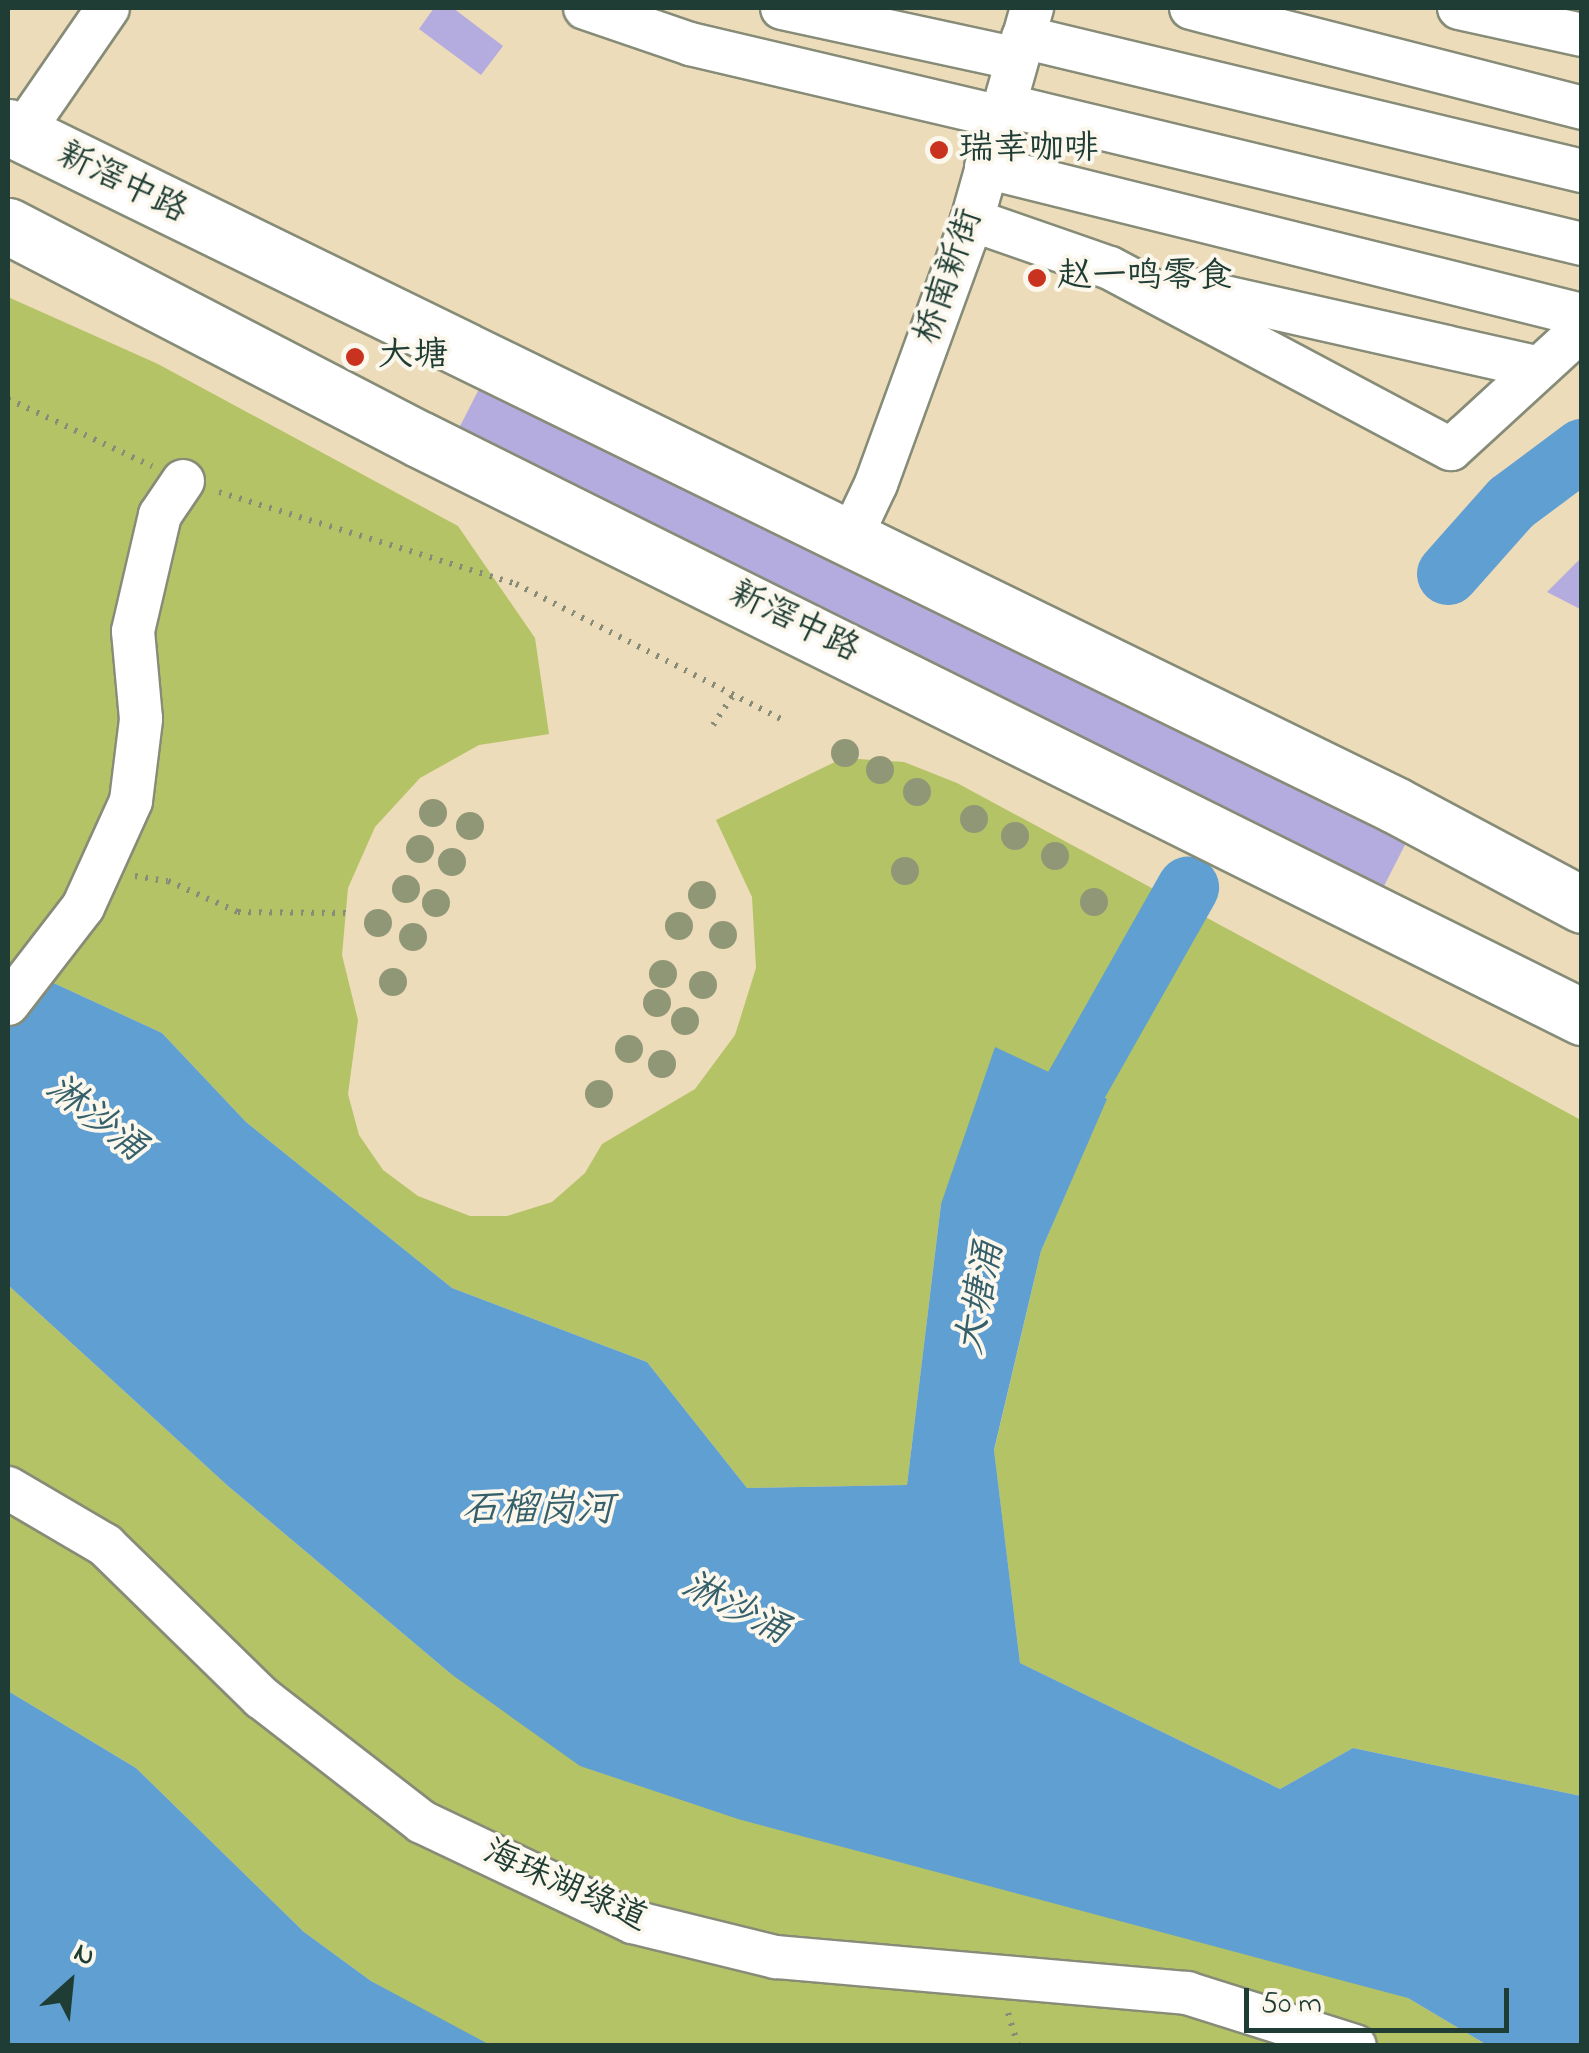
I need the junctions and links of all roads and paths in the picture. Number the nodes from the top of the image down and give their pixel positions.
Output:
1 (108, 8) edge
2 (585, 8) edge
3 (782, 8) edge
4 (1190, 8) edge
5 (1458, 8) edge
6 (1024, 35) edge
7 (1582, 36) edge
8 (1582, 108) edge
9 (1002, 111) junction
10 (14, 131) edge
11 (986, 167) junction
12 (1582, 171) edge
13 (972, 220) junction
14 (8, 226) edge
15 (1582, 244) edge
16 (1122, 274) junction
17 (1582, 315) edge
18 (1582, 329) edge
19 (1539, 368) junction
20 (8, 399) edge
21 (184, 480) junction
22 (850, 539) junction
23 (736, 691) junction
24 (786, 722) dead end
25 (713, 725) dead end
26 (91, 888) junction
27 (1582, 905) edge
28 (346, 913) dead end
29 (8, 1004) edge
30 (1582, 1017) edge
31 (8, 1488) edge
32 (1006, 2004) dead end
33 (1018, 2046) edge
34 (1355, 2046) edge

1 - 10 street
2 - 9 street
3 - 6 street
4 - 8 street
5 - 7 street
6 - 9 street, 桥南新街
6 - 12 street
9 - 11 street, 桥南新街
9 - 15 street
10 - 22 highway, 新滘中路
11 - 13 street, 桥南新街
11 - 17 street
13 - 16 street
13 - 22 street, 桥南新街
14 - 30 highway, 新滘中路
16 - 19 street
16 - 19 street
18 - 19 street
20 - 21 path
21 - 23 path
21 - 26 street
22 - 27 highway, 新滘中路
23 - 24 path
23 - 25 path
26 - 28 path
26 - 29 street
31 - 34 street, 海珠湖绿道
32 - 33 path

